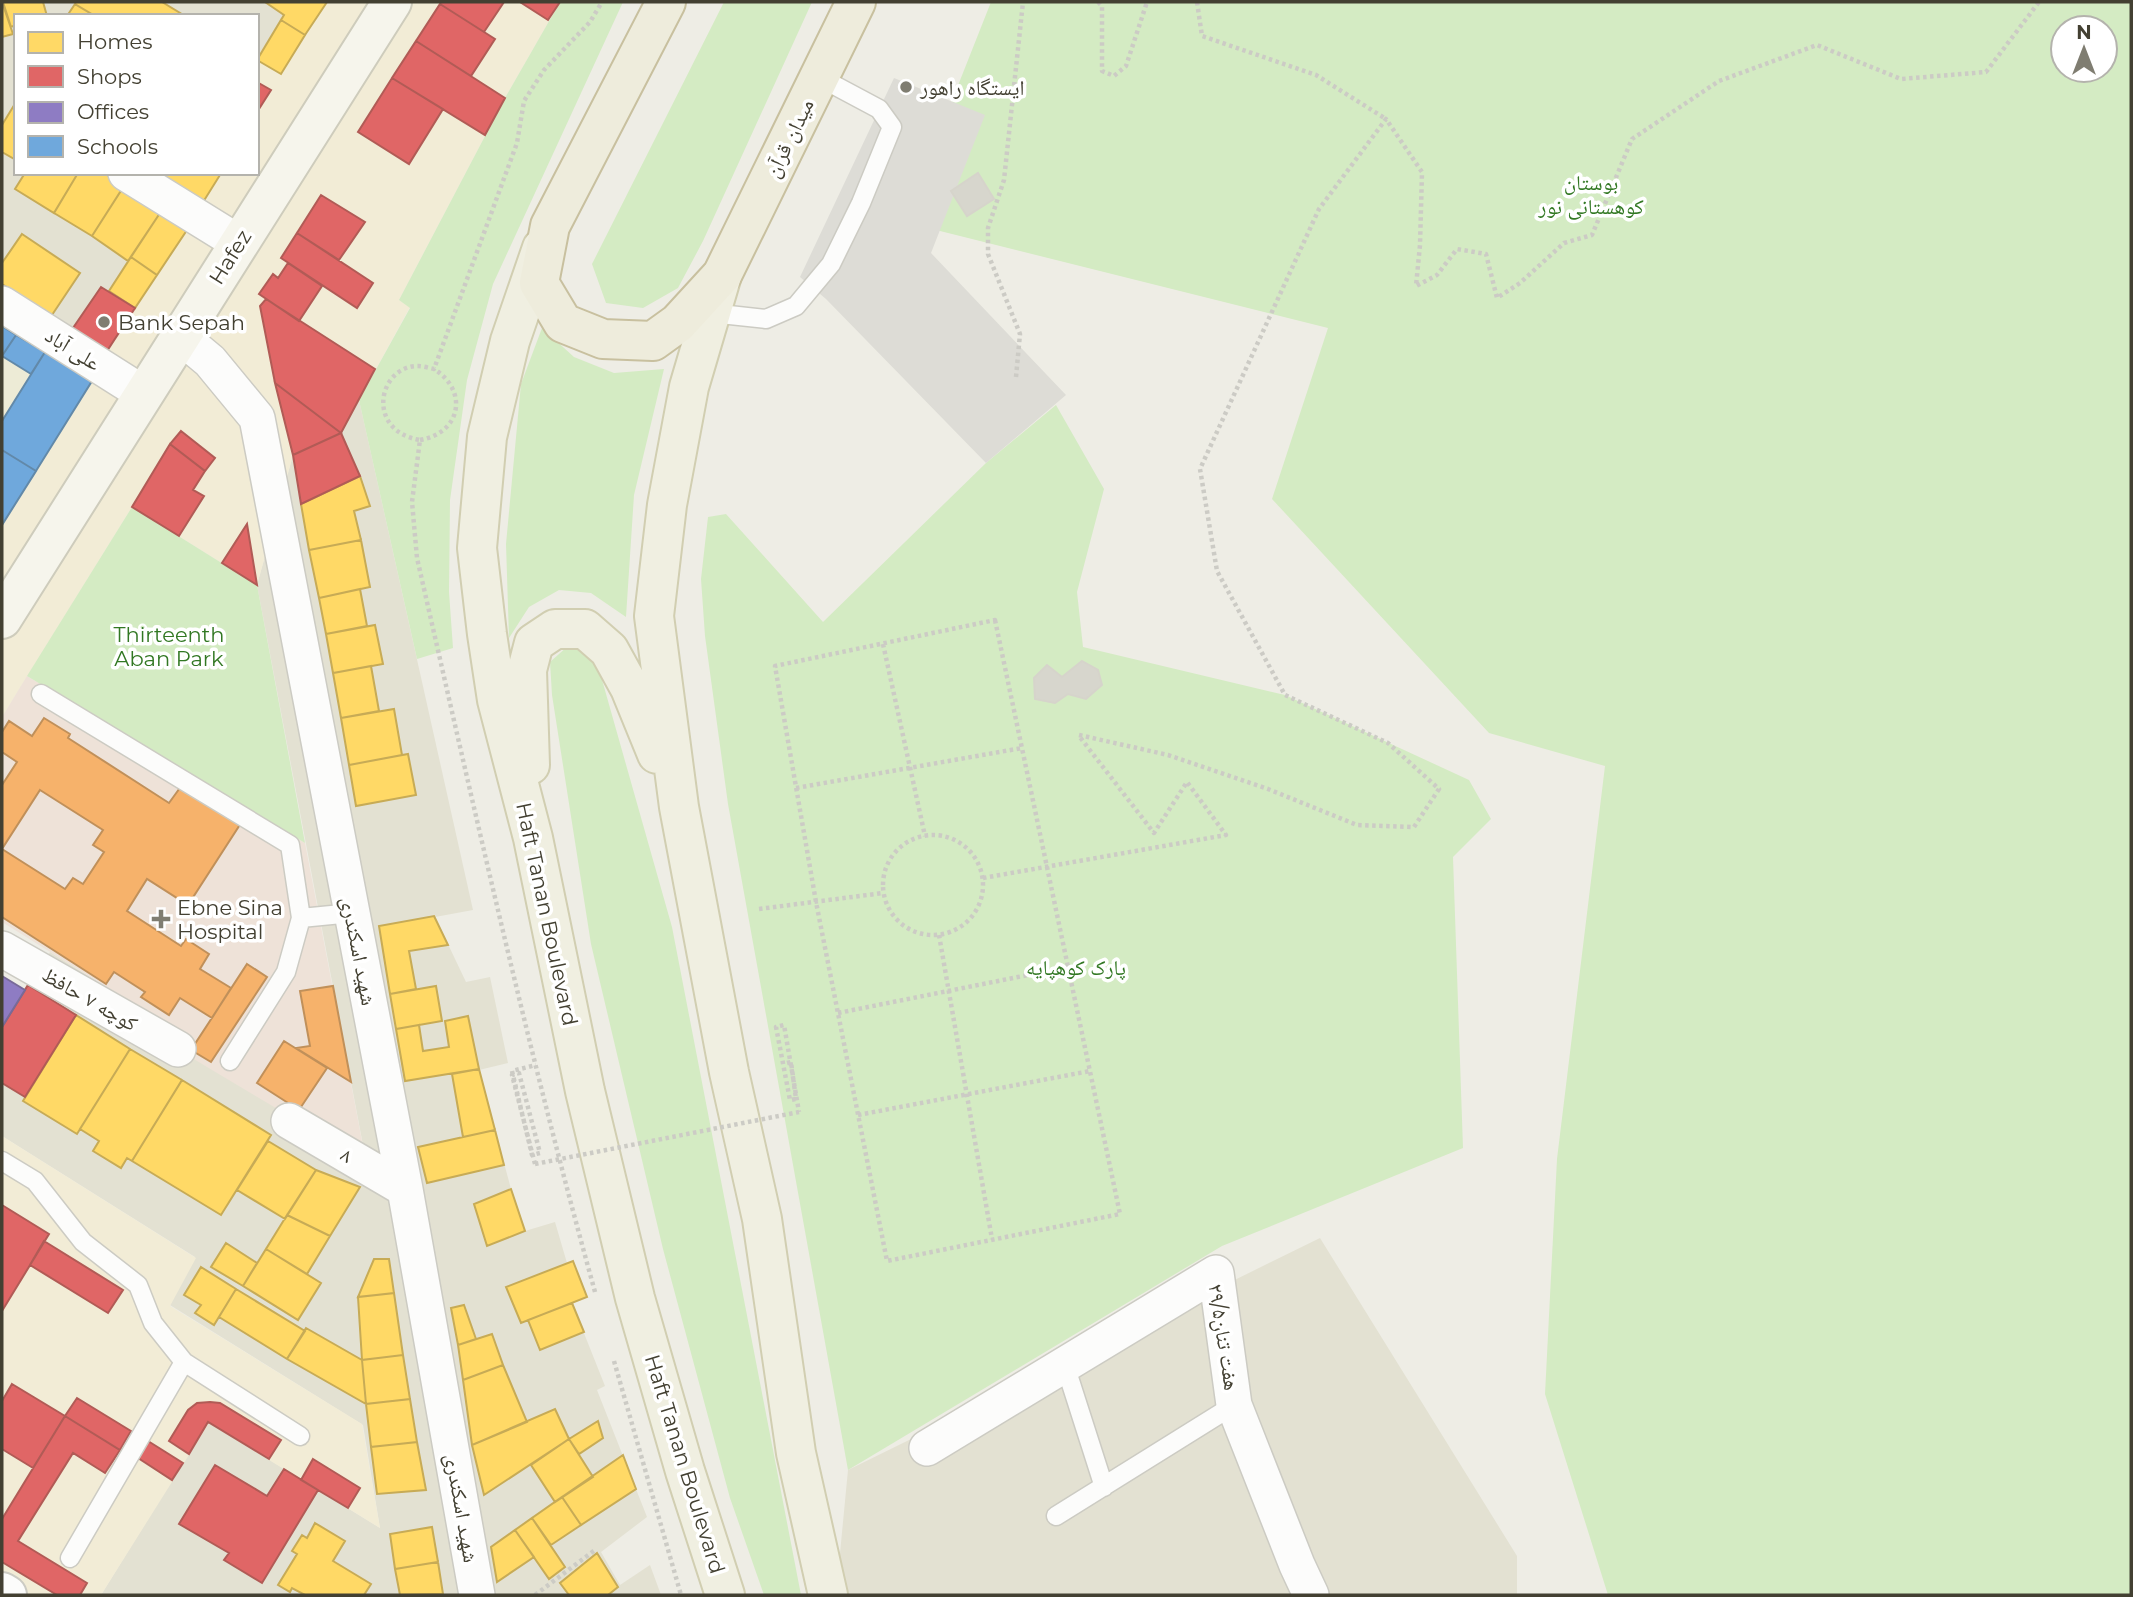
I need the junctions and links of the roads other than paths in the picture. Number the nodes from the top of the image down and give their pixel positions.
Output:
1 (392, 2) edge
2 (666, 2) edge
3 (856, 2) edge
4 (819, 77) junction
5 (129, 175) edge
6 (550, 226) junction
7 (239, 243) junction
8 (722, 275) junction
9 (2, 304) edge
10 (711, 313) junction
11 (180, 336) junction
12 (144, 394) junction
13 (6, 602) edge
14 (41, 694) dead end
15 (679, 807) junction
16 (533, 838) junction
17 (352, 913) junction
18 (301, 919) junction
19 (2, 948) edge
20 (178, 1049) dead end
21 (230, 1061) dead end
22 (289, 1121) dead end
23 (2, 1161) edge
24 (405, 1189) junction
25 (184, 1362) junction
26 (1065, 1365) junction
27 (1234, 1405) junction
28 (300, 1436) dead end
29 (927, 1448) dead end
30 (1104, 1487) junction
31 (1056, 1516) dead end
32 (70, 1558) dead end
33 (2, 1592) edge
34 (7, 1595) edge
35 (477, 1595) edge
36 (725, 1595) edge
37 (828, 1595) edge
38 (1311, 1595) edge

1 - 7 main road, Hafez
2 - 6 highway
3 - 4 highway, میدان قرآن
4 - 8 highway, میدان قرآن
4 - 10 lane
5 - 7 street
6 - 8 highway, میدان قرآن
6 - 16 main road, Haft Tanan Boulevard
7 - 11 main road, Hafez
8 - 10 main road
9 - 12 street, علی آباد
10 - 15 main road
11 - 12 main road, Hafez
11 - 17 street, شهید اسکندری
12 - 13 main road, Hafez
14 - 18 lane
15 - 16 main road
15 - 37 main road
16 - 36 main road, Haft Tanan Boulevard
17 - 18 lane
17 - 24 street, شهید اسکندری
18 - 21 lane
19 - 20 street, کوچه ۷ حافظ
22 - 24 street, ۸
23 - 25 lane
24 - 35 street, شهید اسکندری
25 - 28 lane
25 - 32 lane
26 - 27 street, ۲۹/۵هفت تنان
26 - 29 street, ۲۹/۵هفت تنان
26 - 30 lane
27 - 30 lane
27 - 38 street, ۲۹/۵هفت تنان
30 - 31 lane
33 - 34 street

